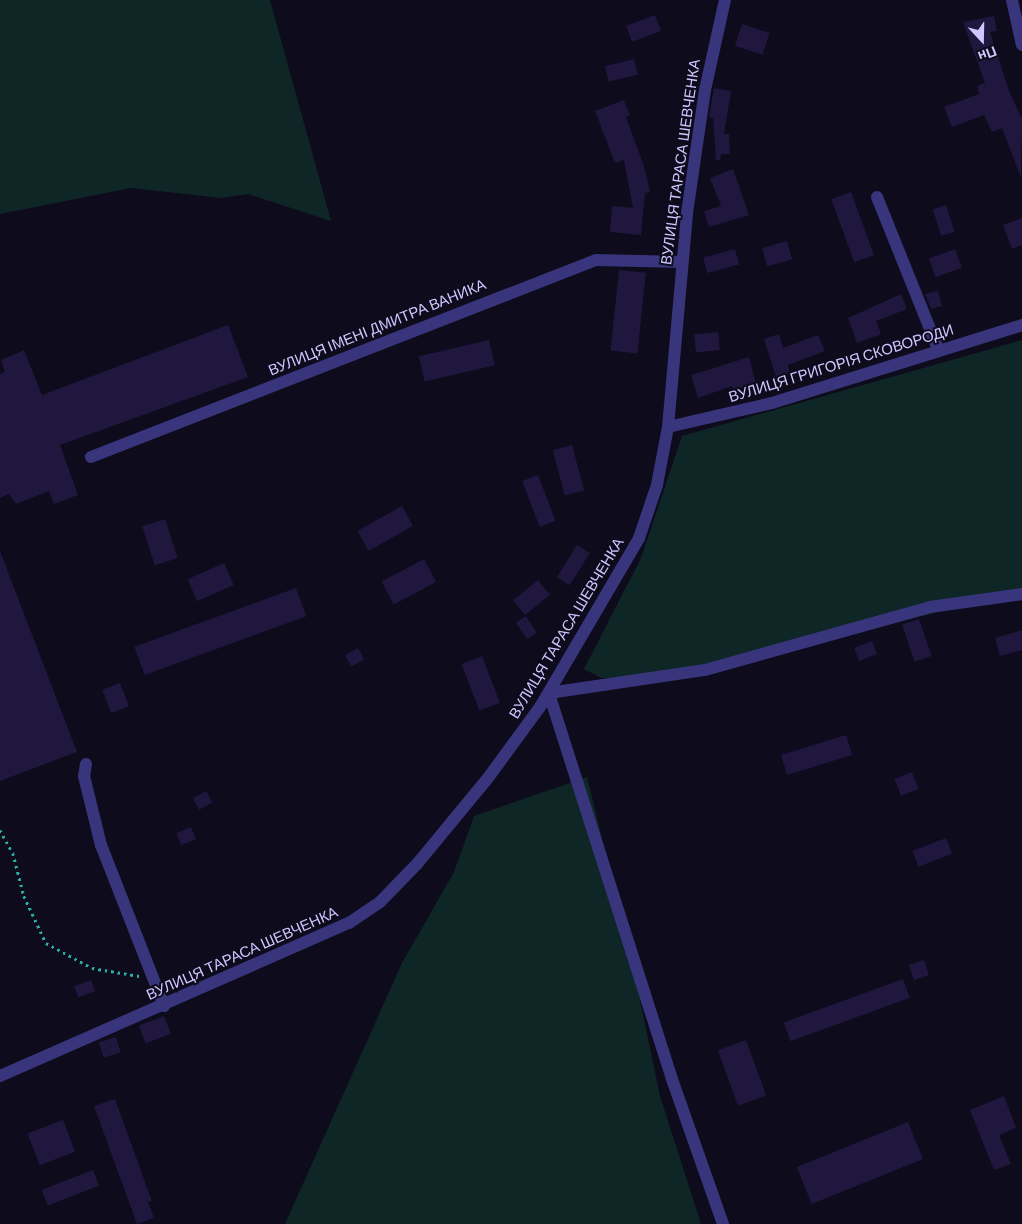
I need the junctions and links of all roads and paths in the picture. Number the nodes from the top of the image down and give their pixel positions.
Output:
1 (724, 0) edge
2 (1012, 0) edge
3 (1022, 45) edge
4 (877, 197) dead end
5 (682, 262) junction
6 (1022, 325) edge
7 (939, 351) junction
8 (668, 427) junction
9 (91, 457) dead end
10 (1022, 594) edge
11 (86, 764) dead end
12 (0, 830) edge
13 (152, 979) junction
14 (164, 1006) junction
15 (0, 1076) edge
16 (723, 1224) edge

1 - 5 street, ВУЛИЦЯ ТАРАСА ШЕВЧЕНКА
2 - 3 street
4 - 7 street
5 - 8 street, ВУЛИЦЯ ТАРАСА ШЕВЧЕНКА
5 - 9 street, ВУЛИЦЯ ІМЕНІ ДМИТРА ВАНИКА
6 - 7 street, ВУЛИЦЯ ГРИГОРІЯ СКОВОРОДИ
7 - 8 street, ВУЛИЦЯ ГРИГОРІЯ СКОВОРОДИ
8 - 14 street, ВУЛИЦЯ ТАРАСА ШЕВЧЕНКА
10 - 16 street
11 - 13 street
12 - 13 path
13 - 14 street
14 - 15 street, ВУЛИЦЯ ТАРАСА ШЕВЧЕНКА

